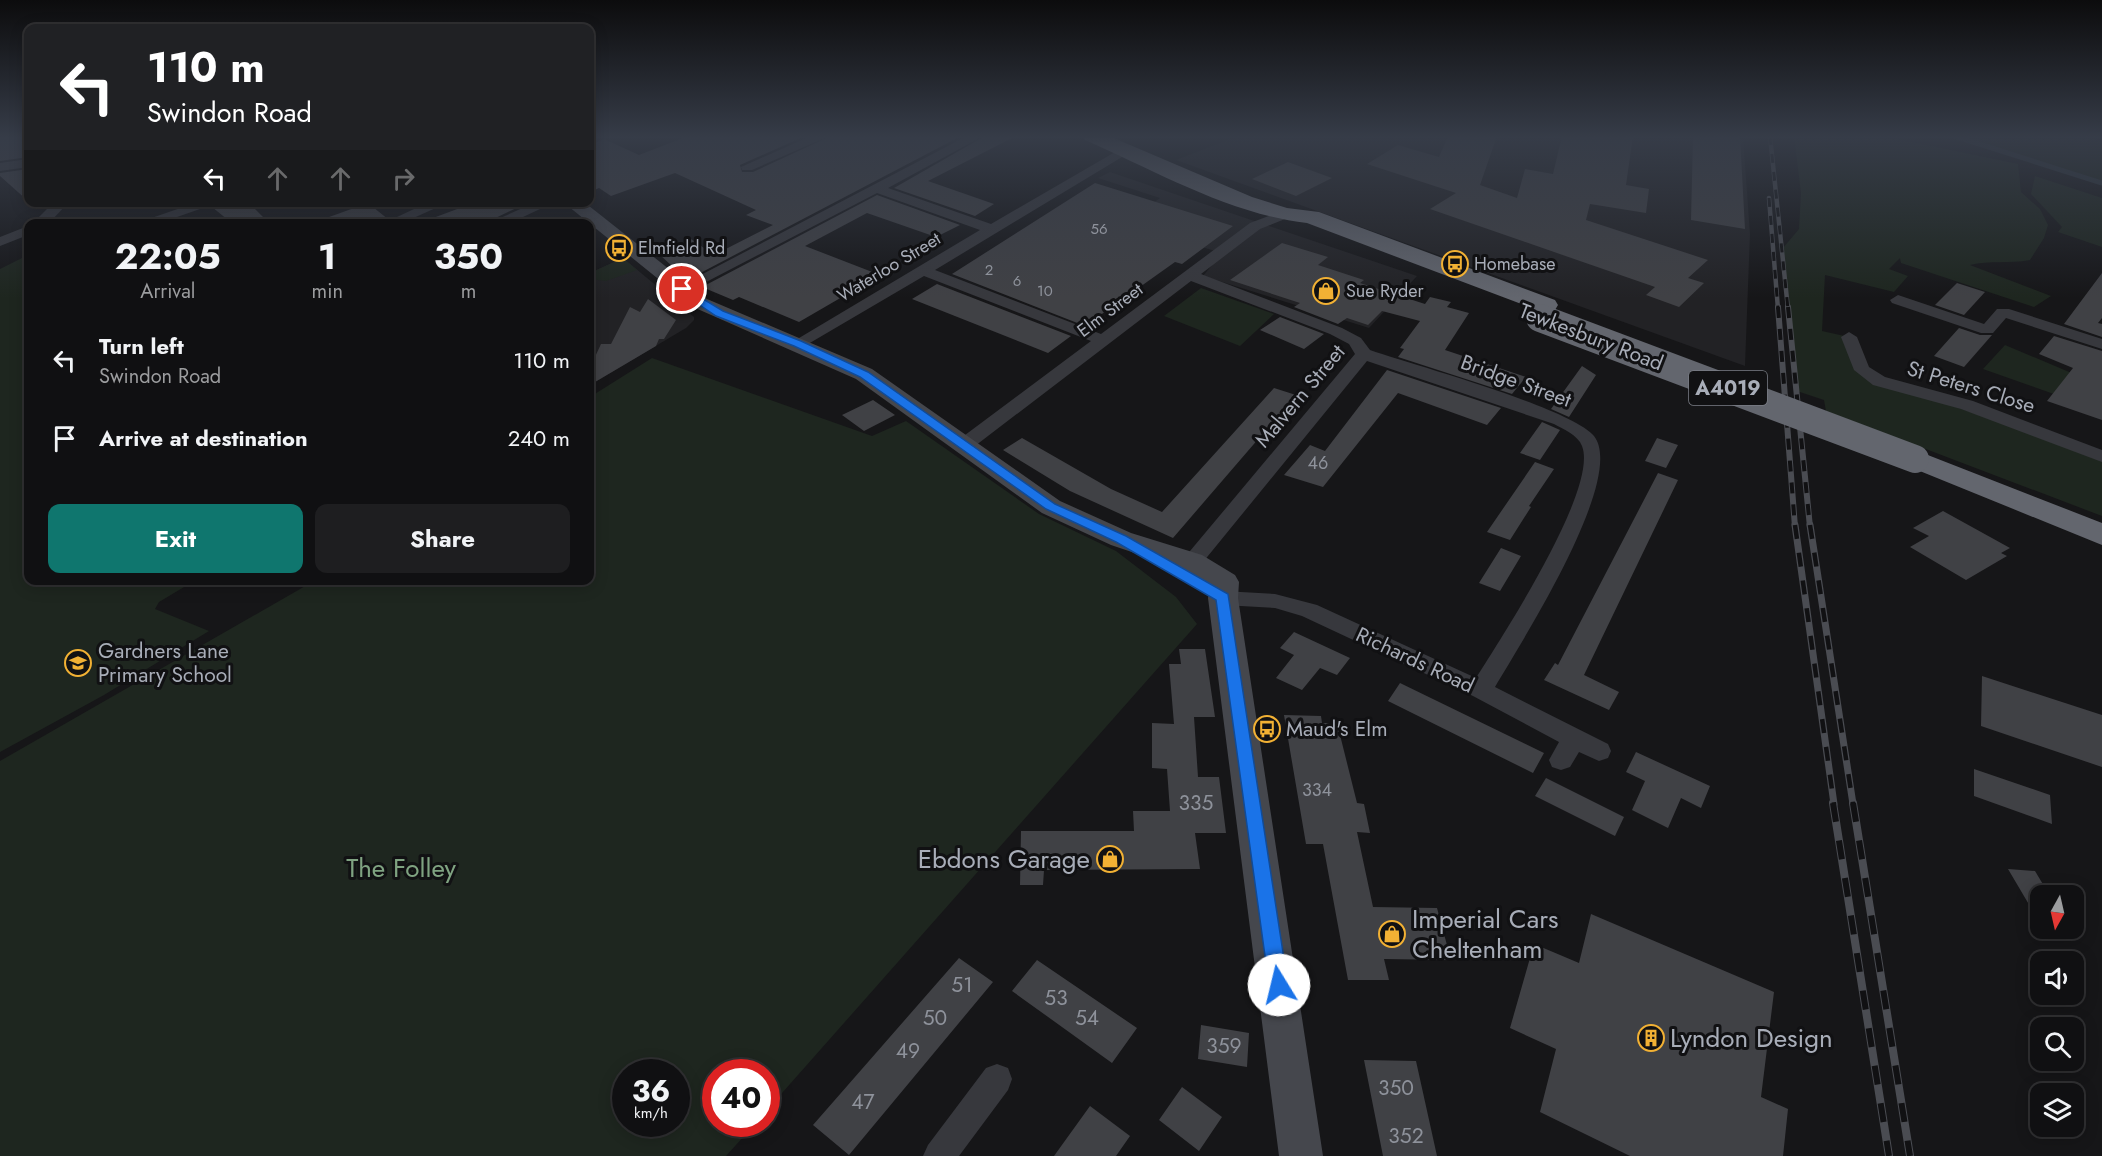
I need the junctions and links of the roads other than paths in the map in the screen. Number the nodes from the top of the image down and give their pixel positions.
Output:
1 (872, 190) edge
2 (881, 190) edge
3 (1058, 190) edge
4 (1216, 190) edge
5 (58, 207) edge
6 (199, 207) edge
7 (430, 207) edge
8 (536, 207) edge
9 (577, 207) edge
10 (180, 213) junction
11 (1285, 214) junction
12 (404, 217) dead end
13 (44, 219) edge
14 (159, 219) edge
15 (187, 219) edge
16 (506, 219) edge
17 (588, 219) edge
18 (594, 226) edge
19 (990, 229) junction
20 (24, 232) edge
21 (0, 242) edge
22 (922, 270) junction
23 (1189, 275) junction
24 (682, 289) junction
25 (1898, 300) dead end
26 (1849, 337) dead end
27 (1102, 340) junction
28 (797, 344) junction
29 (2102, 344) edge
30 (1364, 354) junction
31 (964, 445) junction
32 (1918, 453) junction
33 (2102, 456) edge
34 (2102, 516) edge
35 (2102, 535) edge
36 (1121, 539) junction
37 (1192, 562) junction
38 (1223, 598) junction
39 (1481, 690) junction
40 (1574, 738) junction
41 (1599, 751) dead end
42 (1561, 760) dead end
43 (997, 1079) dead end
44 (939, 1156) edge
45 (1301, 1156) edge

1 - 24 street
2 - 19 street
3 - 19 street, Waterloo Street
4 - 11 highway, Tewkesbury Road / A4019
5 - 13 street
6 - 10 street
7 - 12 street
8 - 16 street
9 - 17 street
10 - 14 street
10 - 15 street
11 - 23 street, Elm Street
11 - 32 highway, Tewkesbury Road / A4019, bridge
18 - 24 street
19 - 22 street, Waterloo Street
20 - 21 street
22 - 27 street
22 - 28 street, Waterloo Street
23 - 27 street, Elm Street
23 - 30 street, Malvern Street
24 - 28 street
25 - 29 street
26 - 33 street, St Peters Close
27 - 31 street, Elm Street
28 - 31 street
30 - 37 street, Malvern Street
30 - 39 street, Bridge Street
31 - 36 street
32 - 34 highway, Tewkesbury Road / A4019
32 - 35 highway, Tewkesbury Road / A4019
36 - 37 street
36 - 38 street
37 - 38 street
38 - 39 street, Richards Road
38 - 45 street
39 - 40 street, Richards Road
40 - 41 street, Richards Road
40 - 42 street
43 - 44 street

